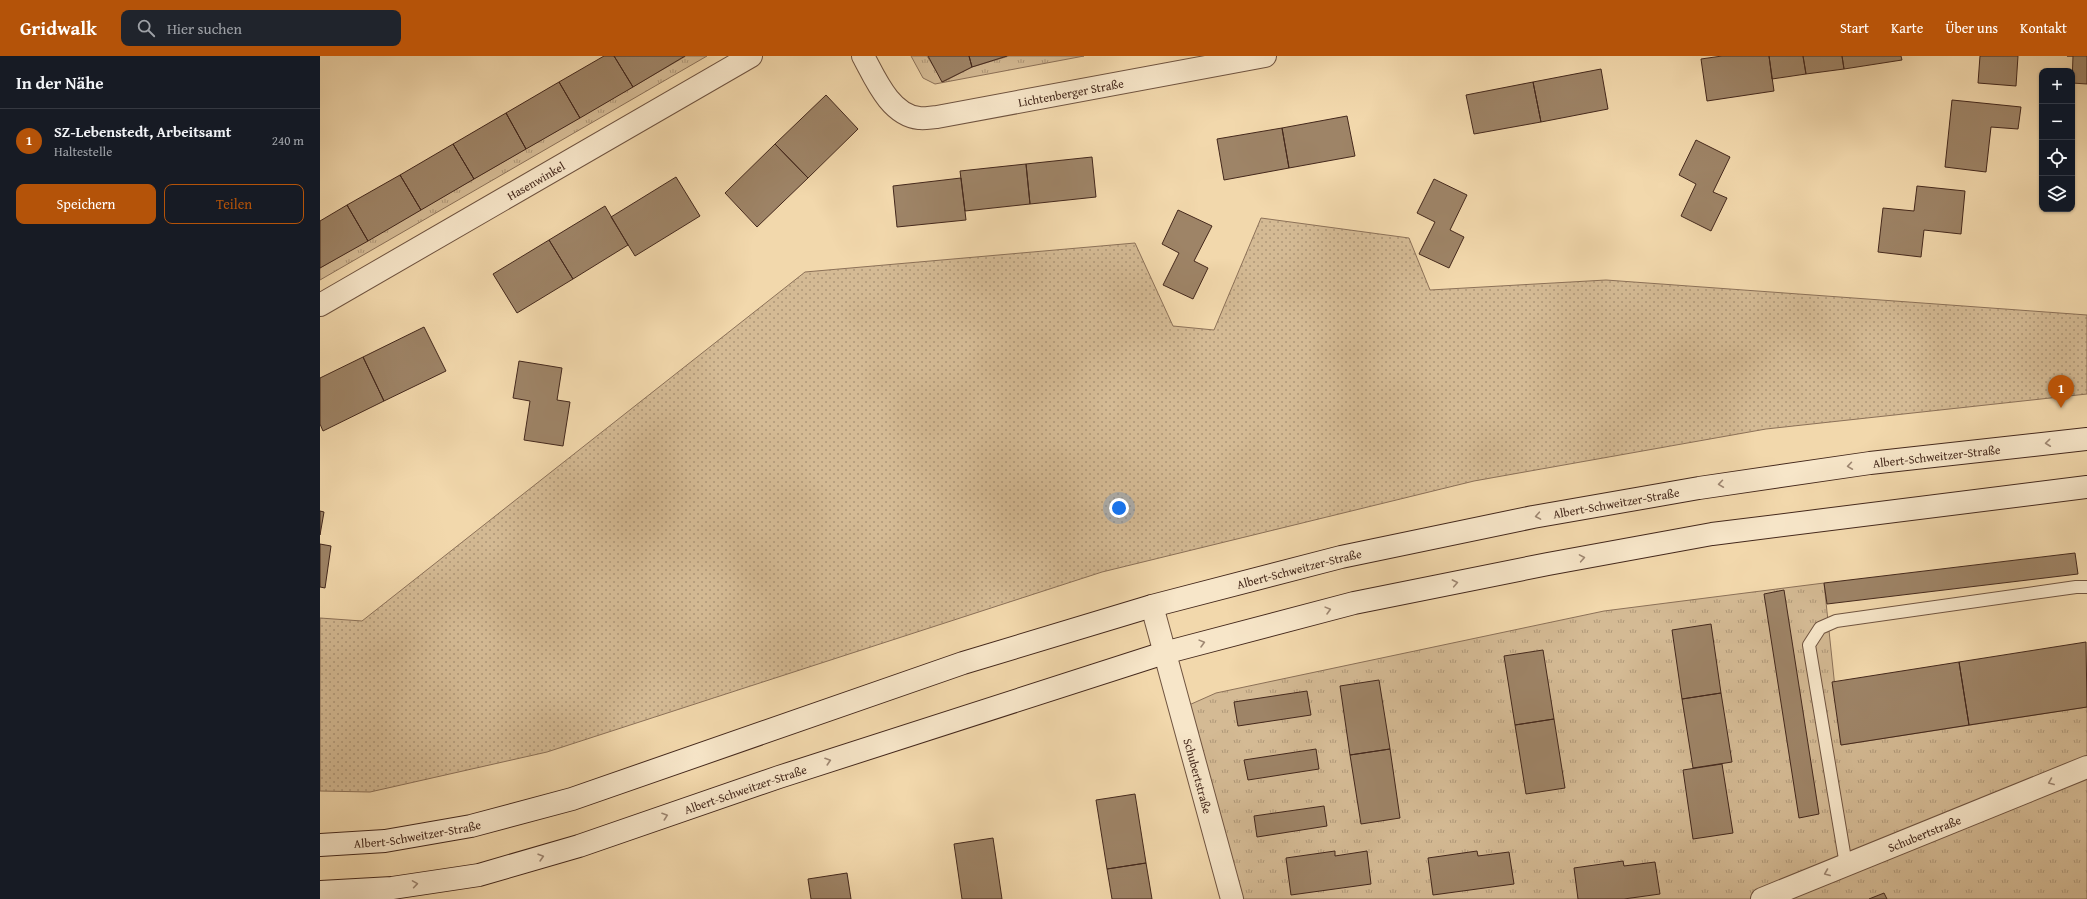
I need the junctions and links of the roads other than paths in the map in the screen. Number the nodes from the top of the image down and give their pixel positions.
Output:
1 (751, 56) edge
2 (863, 56) edge
3 (1265, 56) edge
4 (320, 305) edge
5 (2087, 439) edge
6 (2087, 487) edge
7 (2087, 587) edge
8 (1152, 606) junction
9 (1164, 653) junction
10 (2087, 767) edge
11 (320, 846) edge
12 (1846, 865) junction
13 (320, 892) edge
14 (1232, 899) edge
15 (1762, 899) edge

1 - 4 main road, Hasenwinkel
2 - 3 main road, Lichtenberger Straße
5 -> 8 main road, Albert-Schweitzer-Straße
9 -> 6 main road, Albert-Schweitzer-Straße
7 - 12 lane
8 - 9 main road
8 - 11 main road, Albert-Schweitzer-Straße
13 -> 9 main road, Albert-Schweitzer-Straße
9 - 14 main road, Schubertstraße
10 -> 12 main road, Schubertstraße
12 -> 15 main road, Schubertstraße

